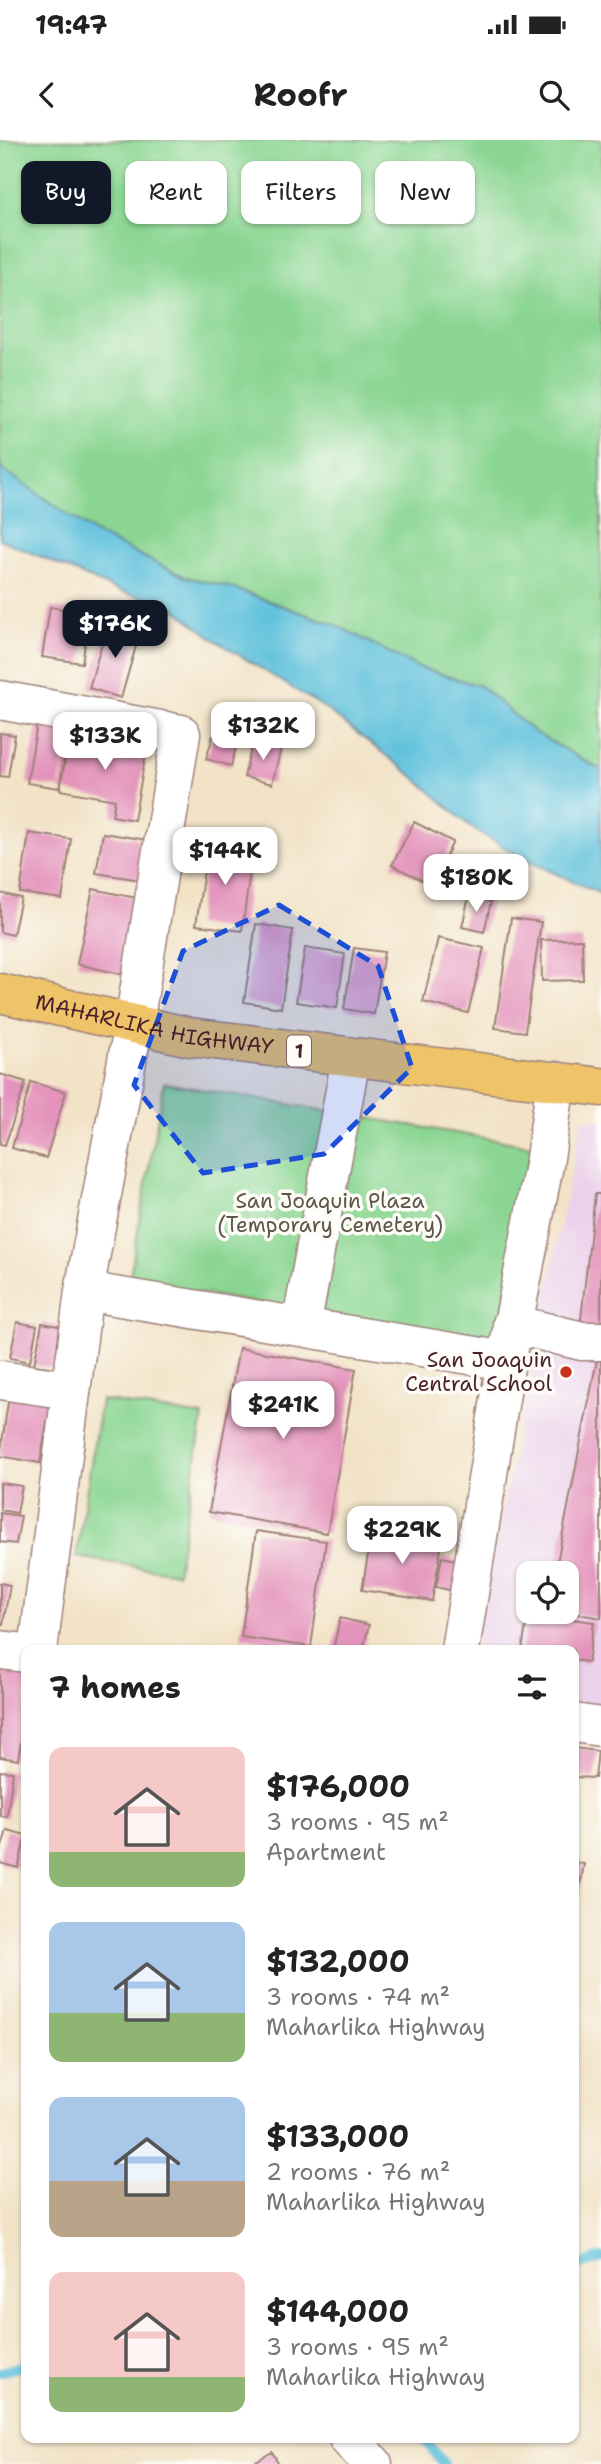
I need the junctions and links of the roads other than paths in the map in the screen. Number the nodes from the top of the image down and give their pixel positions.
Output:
1 (0, 700) edge
2 (0, 993) edge
3 (134, 1023) junction
4 (351, 1058) junction
5 (556, 1081) junction
6 (601, 1087) edge
7 (84, 1291) junction
8 (301, 1326) junction
9 (601, 1341) edge
10 (509, 1342) junction
11 (0, 1380) edge
12 (70, 1390) junction
13 (39, 1645) edge
14 (461, 1645) edge
15 (0, 1650) edge
16 (21, 1652) edge
17 (579, 1724) edge
18 (601, 1727) edge
19 (353, 2443) edge
20 (373, 2464) edge

1 - 3 street
2 - 3 highway, MAHARLIKA HIGHWAY / 1
3 - 4 highway, MAHARLIKA HIGHWAY / 1
3 - 7 street
4 - 5 highway, MAHARLIKA HIGHWAY / 1
4 - 8 street
5 - 6 highway, MAHARLIKA HIGHWAY / 1
5 - 10 street
7 - 8 street
7 - 12 street
8 - 10 street
9 - 10 street
10 - 14 street
11 - 12 street
12 - 13 street
15 - 16 street
17 - 18 street
19 - 20 street

